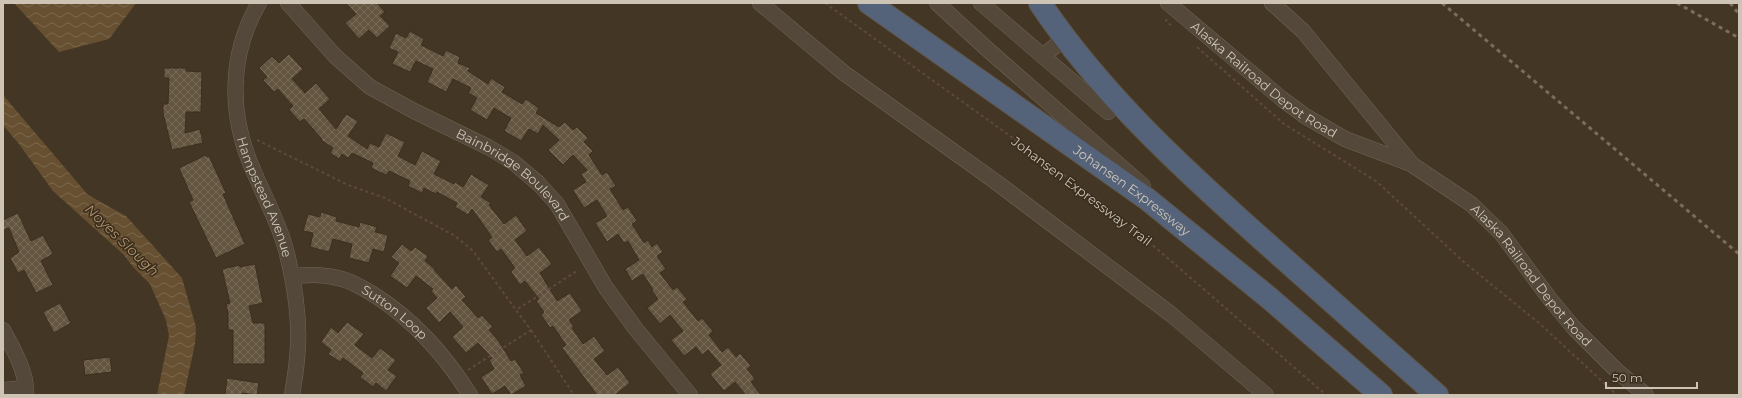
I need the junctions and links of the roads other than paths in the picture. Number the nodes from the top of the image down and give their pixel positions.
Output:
1 (259, 3) edge
2 (288, 3) edge
3 (760, 3) edge
4 (869, 3) edge
5 (937, 3) edge
6 (981, 3) edge
7 (1040, 3) edge
8 (1272, 3) edge
9 (1168, 9) edge
10 (1065, 38) junction
11 (1043, 56) junction
12 (1108, 112) dead end
13 (1411, 164) junction
14 (292, 276) junction
15 (1268, 297) junction
16 (3, 330) edge
17 (3, 390) edge
18 (26, 392) edge
19 (292, 395) edge
20 (470, 395) edge
21 (690, 395) edge
22 (1266, 395) edge
23 (1381, 395) edge
24 (1437, 395) edge
25 (1646, 395) edge

1 - 14 street, Hampstead Avenue
2 - 21 street, Bainbridge Boulevard
3 - 22 street
4 - 15 highway, Johansen Expressway
5 - 15 street
6 - 11 street
7 - 10 highway
8 - 13 street, Alaska Railroad Depot Road
9 - 13 street, Alaska Railroad Depot Road
10 - 11 street
10 - 24 highway
11 - 12 street
13 - 25 street, Alaska Railroad Depot Road
14 - 19 street, Hampstead Avenue
14 - 20 street, Sutton Loop
15 - 23 highway, Johansen Expressway
16 - 18 street
17 - 18 street

